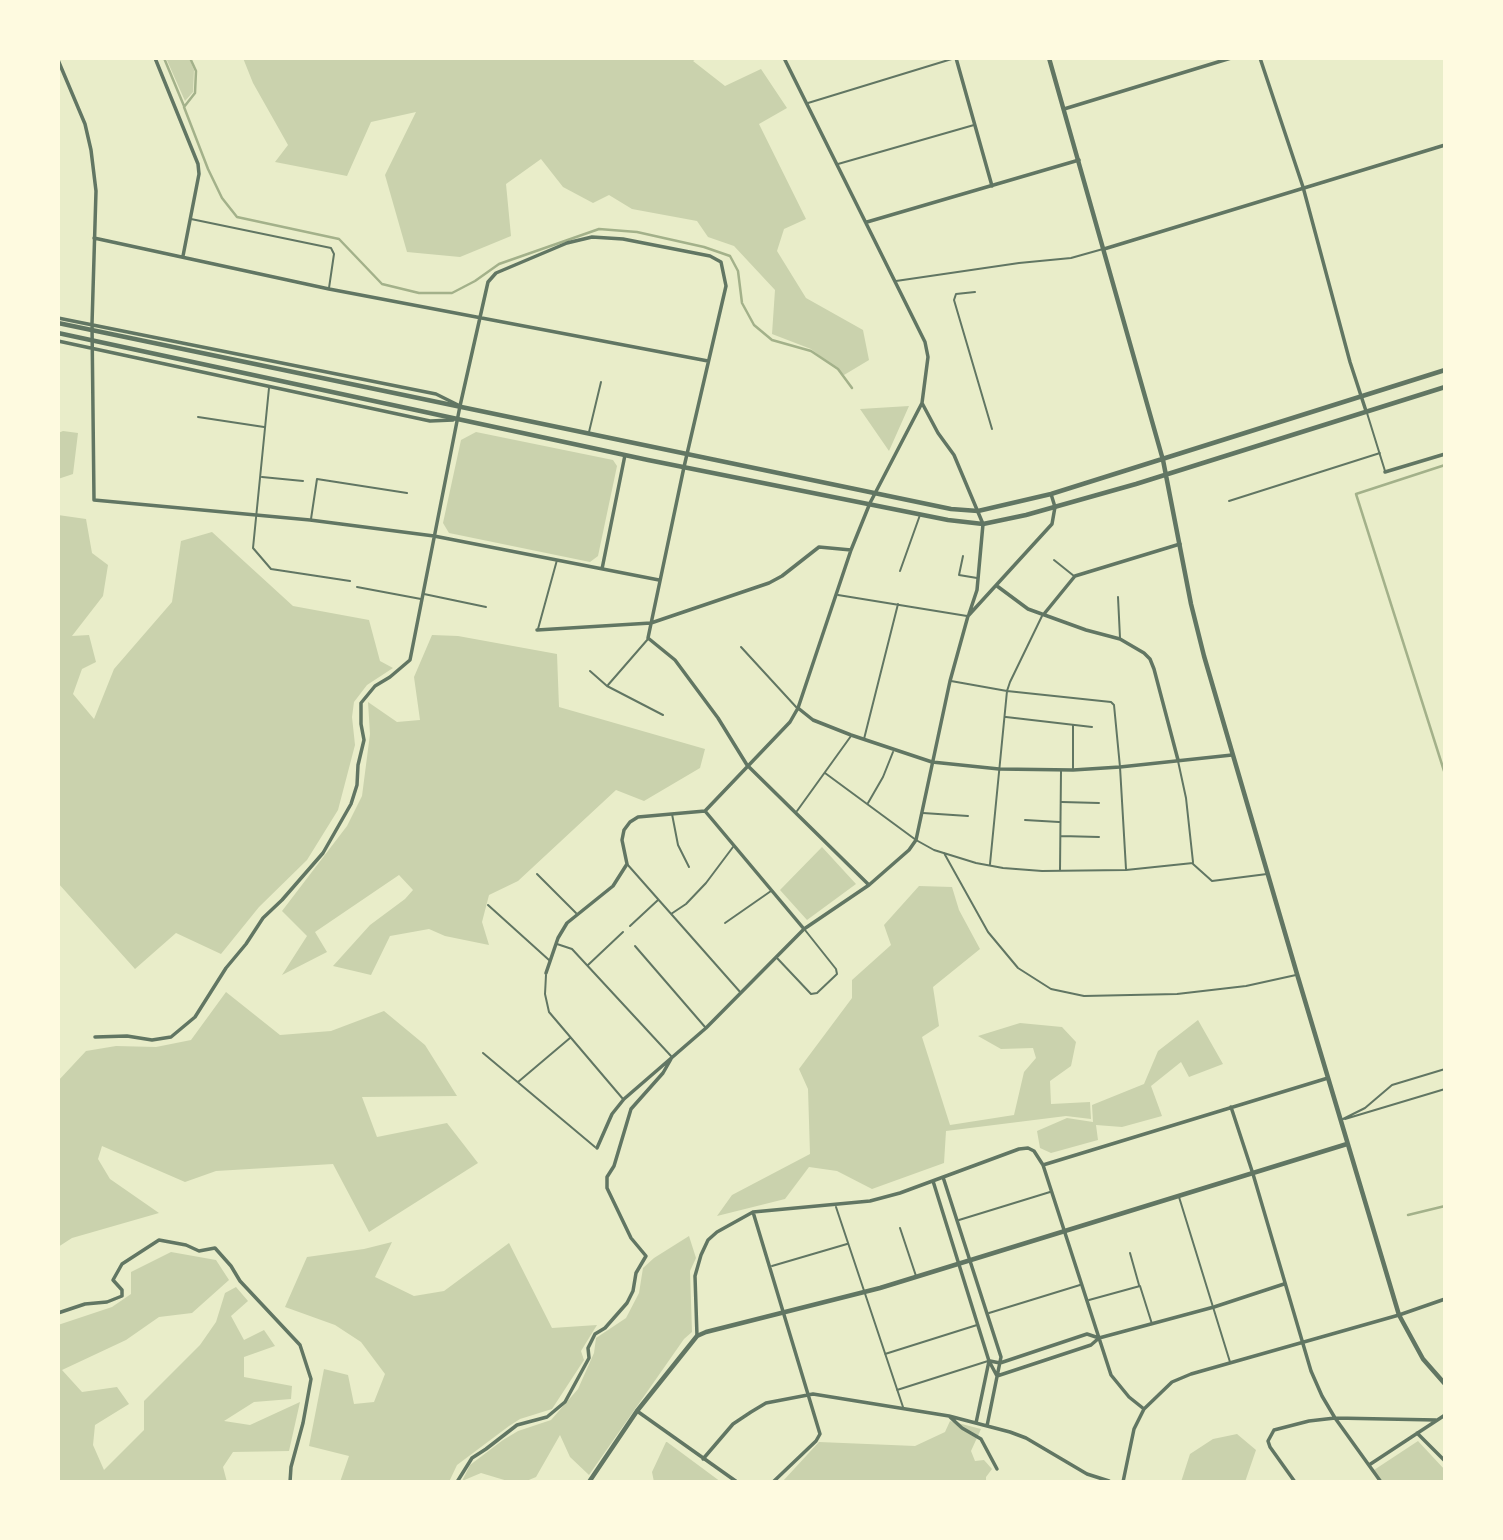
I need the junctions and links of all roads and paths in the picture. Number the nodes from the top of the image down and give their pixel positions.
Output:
1 (155, 58) edge
2 (785, 58) edge
3 (956, 58) edge
4 (1049, 58) edge
5 (1231, 58) edge
6 (1260, 58) edge
7 (58, 60) edge
8 (808, 103) junction
9 (1064, 109) junction
10 (975, 125) junction
11 (1445, 145) edge
12 (1079, 160) junction
13 (838, 164) junction
14 (992, 186) junction
15 (1303, 187) junction
16 (191, 219) junction
17 (867, 222) junction
18 (94, 239) junction
19 (1104, 249) junction
20 (183, 256) junction
21 (896, 281) junction
22 (328, 289) junction
23 (975, 292) dead end
24 (479, 316) junction
25 (58, 320) edge
26 (92, 324) junction
27 (58, 333) edge
28 (58, 341) edge
29 (93, 349) junction
30 (708, 361) junction
31 (1445, 370) edge
32 (601, 382) dead end
33 (269, 387) junction
34 (1445, 387) edge
35 (1362, 397) junction
36 (922, 403) junction
37 (460, 406) junction
38 (1366, 411) junction
39 (198, 416) dead end
40 (458, 419) junction
41 (265, 427) junction
42 (992, 429) dead end
43 (589, 433) junction
44 (1380, 453) junction
45 (687, 454) junction
46 (1445, 454) edge
47 (625, 455) junction
48 (1163, 460) junction
49 (684, 467) junction
50 (1385, 472) joint
51 (1167, 474) junction
52 (261, 477) junction
53 (303, 481) dead end
54 (874, 492) junction
55 (407, 493) dead end
56 (1051, 494) junction
57 (1228, 500) dead end
58 (870, 503) junction
59 (1055, 507) junction
60 (978, 512) junction
61 (920, 514) junction
62 (256, 515) junction
63 (310, 520) junction
64 (984, 524) junction
65 (434, 536) junction
66 (1180, 544) junction
67 (851, 550) junction
68 (963, 556) dead end
69 (557, 559) junction
70 (1054, 560) dead end
71 (602, 569) junction
72 (900, 571) dead end
73 (1075, 576) junction
74 (978, 579) junction
75 (350, 580) dead end
76 (659, 580) junction
77 (997, 586) junction
78 (357, 587) dead end
79 (423, 593) junction
80 (838, 595) junction
81 (1118, 597) dead end
82 (422, 599) junction
83 (898, 604) junction
84 (486, 607) dead end
85 (1043, 615) junction
86 (968, 617) junction
87 (651, 623) junction
88 (537, 630) joint
89 (648, 638) junction
90 (1120, 639) junction
91 (741, 647) dead end
92 (590, 671) dead end
93 (950, 681) junction
94 (607, 686) junction
95 (1007, 691) junction
96 (798, 708) junction
97 (663, 715) dead end
98 (1004, 717) junction
99 (1073, 725) junction
100 (1092, 727) dead end
101 (852, 735) junction
102 (863, 740) junction
103 (894, 751) junction
104 (1232, 755) junction
105 (1178, 760) junction
106 (932, 762) junction
107 (747, 765) junction
108 (1120, 767) junction
109 (999, 769) junction
110 (1061, 769) junction
111 (1073, 769) junction
112 (825, 773) junction
113 (1060, 802) junction
114 (1100, 803) dead end
115 (867, 804) junction
116 (705, 811) junction
117 (671, 813) junction
118 (796, 813) junction
119 (922, 813) junction
120 (968, 816) dead end
121 (1026, 820) dead end
122 (1060, 822) junction
123 (1059, 836) junction
124 (1098, 837) dead end
125 (916, 840) junction
126 (734, 846) junction
127 (944, 853) junction
128 (1193, 863) junction
129 (627, 864) junction
130 (990, 866) junction
131 (690, 867) dead end
132 (1126, 870) junction
133 (1060, 871) junction
134 (537, 874) dead end
135 (1267, 874) junction
136 (869, 885) junction
137 (772, 890) junction
138 (658, 900) junction
139 (488, 905) dead end
140 (577, 914) junction
141 (671, 914) junction
142 (725, 923) dead end
143 (630, 926) dead end
144 (804, 929) junction
145 (623, 932) dead end
146 (557, 944) junction
147 (635, 946) dead end
148 (777, 958) junction
149 (550, 960) junction
150 (587, 965) junction
151 (546, 973) joint
152 (1297, 974) junction
153 (742, 994) junction
154 (706, 1028) junction
155 (95, 1037) dead end
156 (571, 1038) junction
157 (483, 1053) dead end
158 (672, 1057) junction
159 (1445, 1069) edge
160 (1328, 1078) junction
161 (518, 1082) junction
162 (1445, 1089) edge
163 (624, 1100) junction
164 (1231, 1107) junction
165 (1341, 1120) junction
166 (1347, 1144) junction
167 (597, 1149) joint
168 (1043, 1165) junction
169 (1253, 1174) junction
170 (943, 1177) junction
171 (933, 1181) junction
172 (1051, 1192) junction
173 (1179, 1197) junction
174 (835, 1205) junction
175 (753, 1212) junction
176 (958, 1220) junction
177 (900, 1228) dead end
178 (1066, 1231) junction
179 (848, 1244) junction
180 (1130, 1253) dead end
181 (971, 1260) junction
182 (959, 1264) junction
183 (771, 1267) junction
184 (916, 1277) junction
185 (1284, 1284) junction
186 (1083, 1285) junction
187 (1140, 1286) junction
188 (864, 1292) junction
189 (1445, 1299) edge
190 (1088, 1300) junction
191 (1213, 1307) junction
192 (58, 1313) edge
193 (783, 1313) junction
194 (988, 1313) junction
195 (1399, 1315) junction
196 (978, 1325) junction
197 (1152, 1325) junction
198 (697, 1336) junction
199 (1098, 1338) junction
200 (1302, 1342) junction
201 (885, 1354) junction
202 (989, 1361) junction
203 (1000, 1363) junction
204 (1231, 1363) junction
205 (997, 1376) junction
206 (1445, 1384) edge
207 (897, 1390) junction
208 (809, 1395) junction
209 (903, 1408) junction
210 (1144, 1409) junction
211 (637, 1411) junction
212 (1445, 1415) edge
213 (949, 1416) junction
214 (1335, 1418) junction
215 (1436, 1420) junction
216 (976, 1423) junction
217 (987, 1426) junction
218 (1417, 1433) junction
219 (703, 1459) junction
220 (1445, 1461) edge
221 (1369, 1465) junction
222 (997, 1469) dead end
223 (1110, 1481) edge
224 (290, 1482) edge
225 (457, 1482) edge
226 (589, 1482) edge
227 (737, 1482) edge
228 (774, 1482) edge
229 (1103, 1482) edge
230 (1123, 1482) edge
231 (1295, 1482) edge
232 (1381, 1482) edge

1 - 16 street
2 - 8 street
3 - 8 lane
3 - 10 street
4 - 9 street
5 - 9 street
6 - 15 street
7 - 18 street
8 - 13 street
9 - 12 street
10 - 13 lane
10 - 14 street
11 - 15 street
12 - 14 street
12 - 19 street
13 - 17 street
14 - 17 street
15 - 19 street
15 - 35 street
16 - 20 street
16 - 22 lane
17 - 21 street
18 - 20 street
18 - 26 street
19 - 21 lane
19 - 48 street
20 - 22 street
21 - 36 street
22 - 24 street
23 - 42 lane
24 - 30 street
24 - 30 street
24 - 37 street
25 - 26 street
25 - 37 street
26 - 29 street
26 - 37 street
27 - 40 street
28 - 29 street
29 - 33 street
29 - 62 street
30 - 45 street
31 - 35 street
32 - 43 lane
33 - 40 street
33 - 41 lane
34 - 38 street
35 - 38 street
35 - 48 street
36 - 54 street
36 - 60 street
37 - 40 street
37 - 43 street
38 - 44 lane
38 - 51 street
39 - 41 lane
40 - 47 street
40 - 65 street
41 - 52 lane
43 - 45 street
44 - 50 lane
44 - 57 lane
45 - 49 street
45 - 54 street
46 - 50 street
47 - 49 street
47 - 71 street
48 - 51 street
48 - 56 street
49 - 58 street
49 - 76 street
51 - 59 street
51 - 66 street
52 - 53 lane
52 - 62 lane
54 - 58 street
54 - 60 street
55 - 63 lane
56 - 59 street
56 - 60 street
58 - 61 street
58 - 67 street
59 - 64 street
59 - 77 street
60 - 64 street
61 - 64 street
61 - 72 lane
62 - 63 street
62 - 75 lane
63 - 65 street
64 - 74 street
65 - 69 street
65 - 79 street
66 - 73 street
66 - 104 street
67 - 80 street
67 - 87 street
68 - 74 lane
69 - 71 street
69 - 88 lane
70 - 73 lane
71 - 76 street
73 - 85 street
74 - 86 street
76 - 87 street
77 - 85 street
77 - 86 street
78 - 82 lane
79 - 82 street
79 - 84 lane
80 - 83 lane
80 - 96 street
81 - 90 lane
82 - 155 street
83 - 86 lane
83 - 102 lane
85 - 90 street
85 - 95 lane
86 - 93 street
87 - 88 street
87 - 89 street
89 - 94 lane
89 - 107 street
90 - 105 street
91 - 96 lane
92 - 94 lane
93 - 95 lane
93 - 106 street
94 - 97 lane
95 - 98 lane
95 - 108 lane
96 - 101 street
96 - 107 street
98 - 99 lane
98 - 109 lane
99 - 100 lane
99 - 111 lane
101 - 102 street
101 - 112 lane
102 - 103 street
103 - 106 street
103 - 115 lane
104 - 105 street
104 - 135 street
105 - 108 street
105 - 128 lane
106 - 109 street
106 - 119 street
107 - 116 street
107 - 118 street
108 - 111 street
108 - 132 lane
109 - 110 street
109 - 130 lane
110 - 111 street
110 - 113 lane
112 - 115 lane
112 - 118 lane
113 - 114 lane
113 - 122 lane
115 - 125 lane
116 - 117 street
116 - 126 street
117 - 129 street
117 - 131 lane
118 - 136 street
119 - 120 lane
119 - 125 street
121 - 122 lane
122 - 123 lane
123 - 124 lane
123 - 133 lane
125 - 127 lane
125 - 136 street
126 - 137 street
126 - 141 lane
127 - 130 lane
127 - 152 lane
128 - 132 lane
128 - 135 lane
129 - 138 lane
129 - 140 street
130 - 133 lane
132 - 133 lane
134 - 140 lane
135 - 152 street
136 - 144 street
137 - 142 lane
137 - 144 street
138 - 141 lane
138 - 143 lane
139 - 149 lane
140 - 146 street
141 - 153 lane
144 - 148 street
144 - 148 lane
145 - 150 lane
146 - 149 street
146 - 150 lane
147 - 154 lane
148 - 153 street
149 - 151 street
150 - 158 lane
151 - 156 lane
152 - 160 street
153 - 154 street
154 - 158 street
156 - 161 lane
156 - 163 lane
157 - 161 lane
158 - 163 street
158 - 225 street
159 - 165 lane
160 - 164 street
160 - 165 street
161 - 167 lane
162 - 165 lane
163 - 167 street
164 - 168 street
164 - 169 street
165 - 166 street
166 - 169 street
166 - 195 street
168 - 170 street
168 - 172 street
169 - 173 street
169 - 185 street
170 - 171 street
170 - 176 street
171 - 174 street
171 - 182 street
172 - 176 lane
172 - 178 street
173 - 178 street
173 - 191 lane
174 - 175 street
174 - 179 lane
175 - 183 street
175 - 198 street
176 - 181 street
177 - 184 lane
178 - 181 street
178 - 186 street
179 - 183 lane
179 - 188 lane
180 - 187 lane
181 - 182 street
181 - 194 street
182 - 184 street
182 - 196 street
183 - 193 street
184 - 188 street
185 - 191 street
185 - 200 street
186 - 190 street
186 - 194 lane
187 - 190 lane
187 - 197 lane
188 - 193 street
188 - 201 lane
189 - 195 street
190 - 199 street
191 - 197 street
191 - 204 lane
192 - 224 street
193 - 198 street
193 - 208 street
194 - 203 street
195 - 200 street
195 - 206 street
196 - 201 lane
196 - 202 street
197 - 199 street
198 - 211 street
199 - 203 street
199 - 205 street
199 - 210 street
200 - 204 street
200 - 214 street
201 - 207 lane
202 - 203 street
202 - 205 street
202 - 207 lane
202 - 216 street
203 - 205 street
204 - 210 street
205 - 217 street
207 - 209 lane
208 - 209 street
208 - 219 street
208 - 228 street
209 - 213 street
210 - 230 street
211 - 219 street
211 - 226 street
212 - 215 street
213 - 216 street
213 - 222 street
214 - 215 street
214 - 221 street
214 - 231 street
215 - 218 street
216 - 217 street
217 - 223 street
218 - 220 street
218 - 221 street
219 - 227 street
221 - 232 street
223 - 229 street

